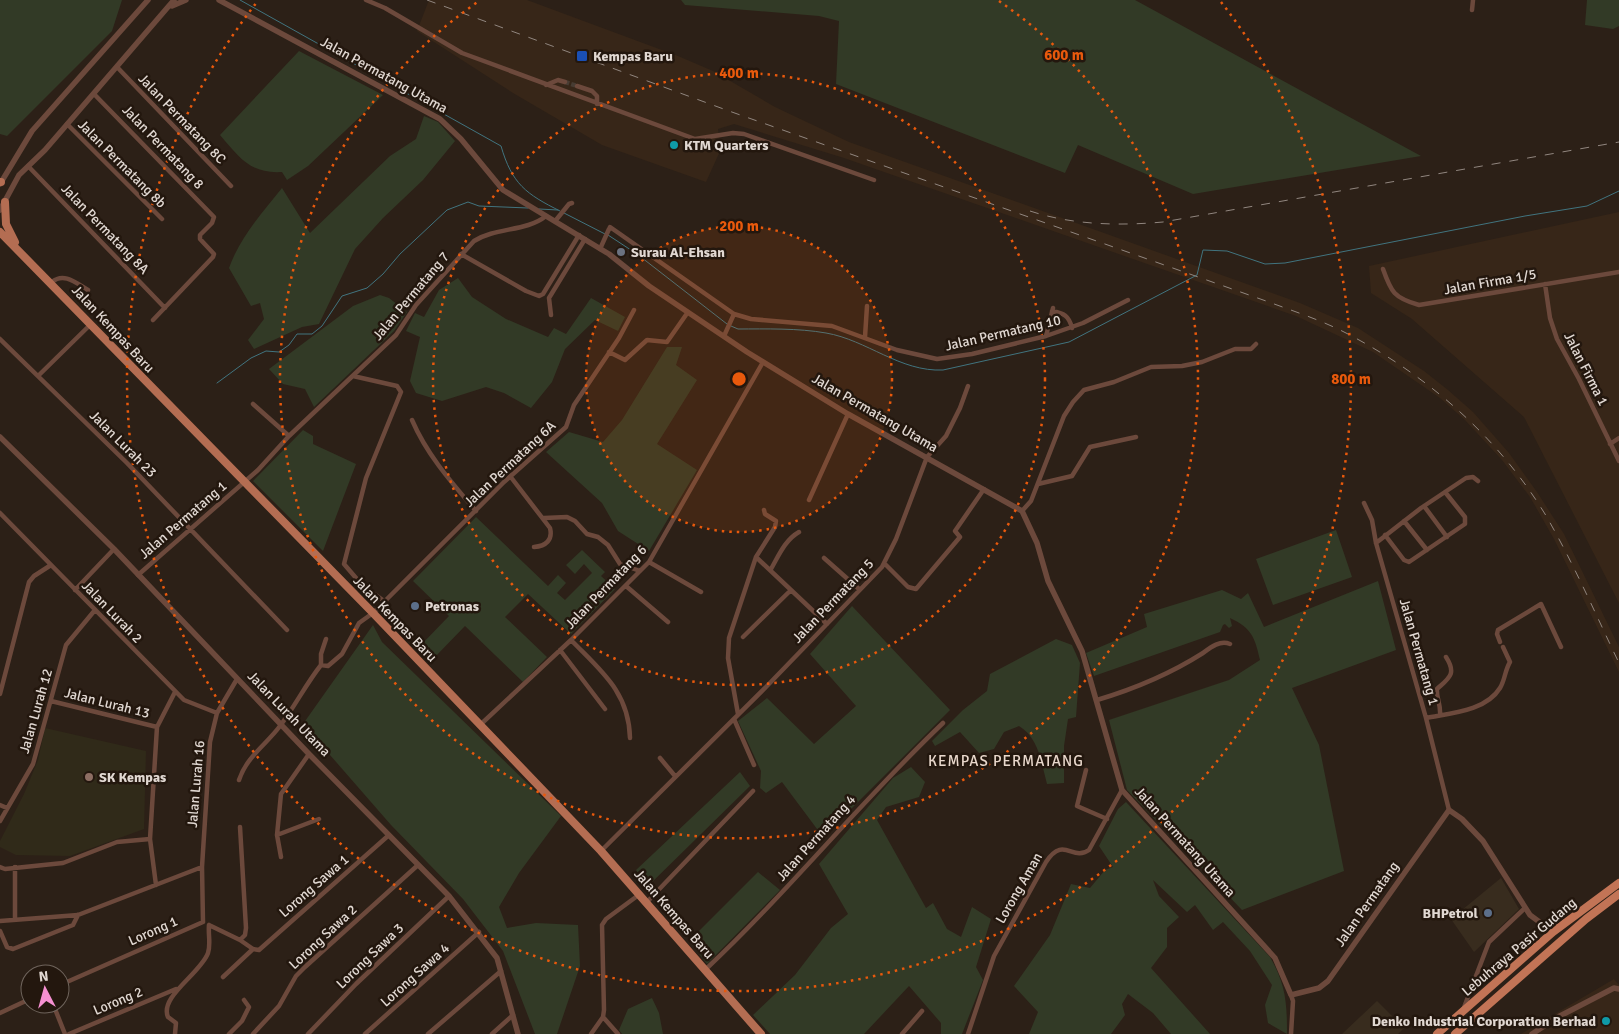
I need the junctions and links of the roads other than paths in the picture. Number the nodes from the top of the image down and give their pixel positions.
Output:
1 (148, 0) edge
2 (174, 0) edge
3 (186, 0) edge
4 (219, 0) edge
5 (366, 0) edge
6 (1473, 0) edge
7 (169, 6) junction
8 (1472, 10) dead end
9 (117, 67) junction
10 (565, 82) tunnel mouth
11 (546, 84) junction
12 (577, 86) tunnel mouth
13 (94, 94) junction
14 (597, 104) junction
15 (67, 124) junction
16 (28, 166) junction
17 (874, 180) dead end
18 (0, 183) edge
19 (231, 186) dead end
20 (5, 202) junction
21 (569, 204) dead end
22 (0, 210) edge
23 (544, 214) junction
24 (558, 218) junction
25 (162, 219) dead end
26 (0, 232) edge
27 (579, 235) junction
28 (585, 239) junction
29 (0, 240) edge
30 (17, 248) junction
31 (600, 248) junction
32 (461, 254) junction
33 (1383, 269) dead end
34 (1619, 272) edge
35 (52, 282) junction
36 (1545, 284) junction
37 (88, 290) dead end
38 (1128, 300) dead end
39 (867, 306) dead end
40 (165, 308) junction
41 (634, 310) dead end
42 (688, 312) junction
43 (551, 316) dead end
44 (733, 316) junction
45 (153, 320) dead end
46 (92, 323) junction
47 (1072, 328) junction
48 (726, 334) junction
49 (1046, 336) junction
50 (865, 337) junction
51 (0, 339) edge
52 (1256, 344) dead end
53 (609, 352) junction
54 (763, 362) junction
55 (38, 376) junction
56 (353, 376) junction
57 (968, 386) dead end
58 (253, 404) dead end
59 (848, 414) junction
60 (412, 420) dead end
61 (289, 436) junction
62 (0, 437) edge
63 (1136, 437) dead end
64 (1619, 438) edge
65 (1610, 444) junction
66 (927, 457) junction
67 (1619, 461) edge
68 (510, 476) junction
69 (1478, 481) dead end
70 (244, 482) junction
71 (1038, 484) junction
72 (984, 489) junction
73 (1445, 492) junction
74 (809, 500) dead end
75 (1364, 503) dead end
76 (1424, 506) junction
77 (764, 510) dead end
78 (476, 511) junction
79 (1022, 511) junction
80 (0, 514) edge
81 (544, 518) junction
82 (1404, 521) junction
83 (189, 529) junction
84 (799, 532) dead end
85 (1385, 535) junction
86 (1447, 537) junction
87 (1376, 543) junction
88 (534, 547) dead end
89 (114, 549) junction
90 (1427, 550) junction
91 (756, 557) junction
92 (824, 558) dead end
93 (649, 562) junction
94 (884, 563) junction
95 (51, 565) junction
96 (771, 569) junction
97 (640, 571) junction
98 (138, 575) junction
99 (626, 586) junction
100 (859, 589) junction
101 (75, 590) junction
102 (791, 590) junction
103 (701, 592) dead end
104 (384, 601) junction
105 (95, 610) junction
106 (373, 613) junction
107 (668, 622) dead end
108 (827, 624) junction
109 (287, 630) dead end
110 (744, 637) dead end
111 (326, 639) dead end
112 (571, 640) junction
113 (1230, 644) dead end
114 (1561, 647) dead end
115 (560, 650) junction
116 (1446, 657) dead end
117 (321, 665) junction
118 (0, 666) edge
119 (7, 668) junction
120 (237, 679) junction
121 (175, 692) junction
122 (0, 694) edge
123 (1097, 700) junction
124 (51, 701) junction
125 (605, 709) dead end
126 (217, 713) junction
127 (738, 714) junction
128 (1440, 715) junction
129 (1426, 718) junction
130 (734, 719) junction
131 (943, 723) dead end
132 (282, 724) junction
133 (480, 725) junction
134 (157, 727) junction
135 (630, 738) dead end
136 (309, 754) junction
137 (660, 758) dead end
138 (754, 765) dead end
139 (1086, 770) dead end
140 (675, 776) junction
141 (239, 780) dead end
142 (1122, 790) junction
143 (752, 791) dead end
144 (0, 804) edge
145 (7, 808) junction
146 (1448, 810) junction
147 (319, 819) dead end
148 (1107, 819) junction
149 (0, 821) edge
150 (240, 827) dead end
151 (277, 835) junction
152 (389, 835) junction
153 (150, 839) junction
154 (601, 851) junction
155 (281, 856) dead end
156 (418, 865) junction
157 (0, 867) edge
158 (202, 867) junction
159 (15, 868) junction
160 (1619, 883) edge
161 (156, 886) junction
162 (640, 894) junction
163 (1619, 894) edge
164 (449, 896) junction
165 (647, 902) junction
166 (1525, 908) junction
167 (78, 915) junction
168 (15, 920) junction
169 (0, 921) edge
170 (203, 922) junction
171 (209, 925) junction
172 (0, 931) edge
173 (479, 932) junction
174 (1553, 932) junction
175 (240, 940) junction
176 (253, 950) junction
177 (706, 969) junction
178 (501, 971) junction
179 (223, 977) dead end
180 (70, 981) edge
181 (176, 989) junction
182 (1619, 989) edge
183 (1291, 995) junction
184 (244, 1000) dead end
185 (20, 1004) edge
186 (922, 1011) dead end
187 (1462, 1011) junction
188 (0, 1013) edge
189 (57, 1014) edge
190 (513, 1015) junction
191 (603, 1017) junction
192 (969, 1033) edge
193 (65, 1034) edge
194 (69, 1034) edge
195 (175, 1034) edge
196 (229, 1034) edge
197 (253, 1034) edge
198 (308, 1034) edge
199 (365, 1034) edge
200 (428, 1034) edge
201 (492, 1034) edge
202 (518, 1034) edge
203 (591, 1034) edge
204 (618, 1034) edge
205 (762, 1034) edge
206 (902, 1034) edge
207 (1292, 1034) edge
208 (1437, 1034) edge
209 (1455, 1034) edge
210 (1532, 1034) edge

1 - 18 street
2 - 7 street
3 - 7 street
4 - 23 street, Jalan Permatang Utama
5 - 11 street
6 - 8 street
7 - 9 street
9 - 13 street
9 - 19 street, Jalan Permatang 8C
10 - 11 street
11 - 14 street
12 - 14 street
13 - 15 street
13 - 40 street, Jalan Permatang 8
14 - 17 street
15 - 16 street
15 - 25 street, Jalan Permatang 8b
16 - 20 street
16 - 40 street, Jalan Permatang 8A
20 - 22 street
20 - 30 main road
21 - 24 street
23 - 24 street, Jalan Permatang Utama
23 - 32 street, Jalan Permatang 7
24 - 27 street, Jalan Permatang Utama
26 - 30 main road, Jalan Kempas Baru
27 - 28 street, Jalan Permatang Utama
27 - 32 street
28 - 31 street, Jalan Permatang Utama
28 - 43 street
29 - 30 main road
30 - 35 main road, Jalan Kempas Baru
31 - 42 street, Jalan Permatang Utama
31 - 44 street
32 - 56 street, Jalan Permatang 7
33 - 36 street, Jalan Firma 1/5
34 - 36 street, Jalan Firma 1/5
35 - 37 street
35 - 46 main road, Jalan Kempas Baru
36 - 65 street, Jalan Firma 1
38 - 47 street, Jalan Permatang 10
39 - 50 street
40 - 45 street
41 - 53 street, Jalan Permatang 6A
42 - 48 street, Jalan Permatang Utama
42 - 53 street
44 - 48 street
44 - 50 street, Jalan Permatang 10
46 - 55 street
46 - 70 main road, Jalan Kempas Baru
47 - 49 street, Jalan Permatang 10
47 - 49 street
48 - 54 street, Jalan Permatang Utama
49 - 50 street, Jalan Permatang 10
51 - 55 street, Jalan Lurah 23
52 - 71 street
53 - 68 street, Jalan Permatang 6A
54 - 59 street, Jalan Permatang Utama
54 - 93 street, Jalan Permatang 6
55 - 83 street, Jalan Lurah 23
56 - 61 street, Jalan Permatang 7
56 - 104 street
57 - 66 street
58 - 61 street
59 - 66 street, Jalan Permatang Utama
59 - 74 street
60 - 78 street
61 - 70 street, Jalan Permatang 7
62 - 89 street, Jalan Lurah Utama
63 - 71 street
64 - 65 street
65 - 67 street, Jalan Firma 1
66 - 72 street, Jalan Permatang Utama
66 - 94 street, Jalan Permatang 5
68 - 78 street, Jalan Permatang 6A
68 - 81 street
69 - 73 street
70 - 83 street, Jalan Permatang 1
70 - 106 main road, Jalan Kempas Baru
71 - 79 street
72 - 79 street, Jalan Permatang Utama
72 - 94 street
73 - 76 street
73 - 86 street
75 - 87 street, Jalan Permatang 1
76 - 82 street
76 - 86 street
77 - 91 street
78 - 104 street, Jalan Permatang 6A
79 - 123 street, Jalan Permatang Utama
80 - 95 street, Jalan Lurah 2
81 - 88 street
81 - 97 street
82 - 85 street
82 - 90 street
83 - 98 street, Jalan Permatang 1
83 - 109 street, Jalan Lurah 23
84 - 96 street
85 - 87 street
85 - 90 street
86 - 90 street
87 - 129 street, Jalan Permatang 1
89 - 98 street, Jalan Lurah Utama
89 - 101 street
91 - 96 street
91 - 127 street
92 - 100 street
93 - 97 street, Jalan Permatang 6
93 - 103 street
94 - 100 street, Jalan Permatang 5
95 - 101 street, Jalan Lurah 2
95 - 119 street
96 - 102 street
97 - 99 street, Jalan Permatang 6
98 - 120 street, Jalan Lurah Utama
99 - 107 street
99 - 112 street, Jalan Permatang 6
100 - 108 street, Jalan Permatang 5
101 - 105 street, Jalan Lurah 2
102 - 108 street
102 - 110 street
104 - 106 street, Jalan Permatang 6A
105 - 121 street, Jalan Lurah 2
105 - 124 street, Jalan Lurah 12
106 - 117 street, Jalan Permatang 6A
106 - 133 main road, Jalan Kempas Baru
108 - 127 street, Jalan Permatang 5
111 - 117 street
112 - 115 street, Jalan Permatang 6
112 - 135 street
113 - 123 street
114 - 128 street
115 - 125 street
115 - 133 street, Jalan Permatang 6
116 - 128 street
117 - 132 street
118 - 119 street
119 - 122 street
120 - 126 street, Jalan Lurah 16
120 - 132 street, Jalan Lurah Utama
121 - 126 street, Jalan Lurah 2
121 - 134 street
123 - 142 street, Jalan Permatang Utama
124 - 134 street, Jalan Lurah 13
124 - 145 street, Jalan Lurah 12
126 - 158 street, Jalan Lurah 16
127 - 130 street, Jalan Permatang 5
128 - 129 street
129 - 146 street, Jalan Permatang 1
130 - 138 street
130 - 140 street, Jalan Permatang 5
131 - 177 street, Jalan Permatang 4
132 - 136 street, Jalan Lurah Utama
132 - 141 street
133 - 154 main road, Jalan Kempas Baru
134 - 153 street
136 - 151 street
136 - 152 street, Jalan Lurah Utama
137 - 140 street
139 - 148 street
140 - 154 street
142 - 148 street, Lorong Aman
142 - 183 street, Jalan Permatang Utama
143 - 165 street
144 - 145 street
145 - 149 street, Jalan Lurah 12
146 - 166 street
146 - 183 street, Jalan Permatang
147 - 151 street
148 - 192 street, Lorong Aman
150 - 175 street
151 - 155 street
152 - 156 street, Jalan Lurah Utama
152 - 176 street, Lorong Sawa 1
153 - 159 street
153 - 161 street
154 - 162 main road, Jalan Kempas Baru
156 - 164 street, Jalan Lurah Utama
156 - 197 street, Lorong Sawa 2
157 - 159 street
158 - 161 street
158 - 170 street, Jalan Lurah 16
159 - 168 street
160 - 174 highway, Lebuhraya Pasir Gudang
161 - 167 street
162 - 165 main road, Jalan Kempas Baru
162 - 191 street
163 - 209 highway, Lebuhraya Pasir Gudang
164 - 173 street, Jalan Lurah Utama
164 - 198 street, Lorong Sawa 3
165 - 177 main road, Jalan Kempas Baru
166 - 174 street
166 - 187 street
167 - 168 street
167 - 172 street
168 - 169 street
170 - 171 street
170 - 180 street, Lorong 1
171 - 175 street
171 - 181 street, Lorong 2
173 - 178 street, Jalan Lurah Utama
173 - 199 street, Lorong Sawa 4
174 - 187 highway, Lebuhraya Pasir Gudang
175 - 176 street
176 - 179 street, Lorong Sawa 1
177 - 205 main road, Jalan Kempas Baru
178 - 190 street, Jalan Lurah Utama
178 - 200 street
181 - 194 street, Lorong 2
181 - 195 street, Lorong 2
182 - 210 street
183 - 207 street, Jalan Permatang Utama
184 - 196 street
185 - 188 street
186 - 206 street
187 - 208 highway, Lebuhraya Pasir Gudang
189 - 193 street
190 - 201 street
190 - 202 street, Jalan Lurah Utama
191 - 203 street
191 - 204 street

